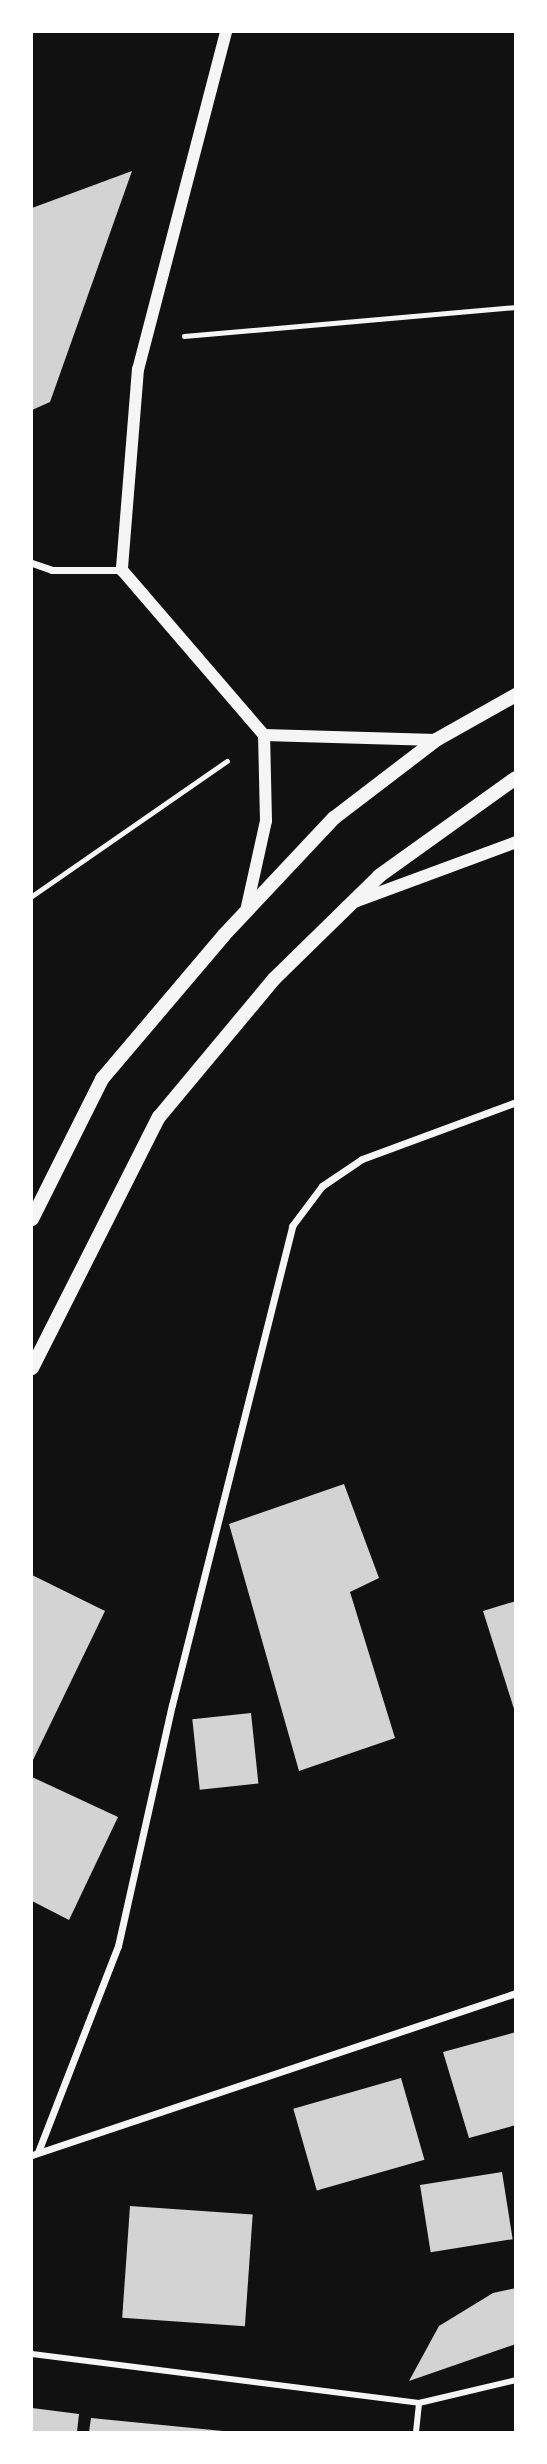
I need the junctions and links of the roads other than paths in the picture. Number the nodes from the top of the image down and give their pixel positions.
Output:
1 (226, 32) edge
2 (32, 564) edge
3 (122, 570) junction
4 (516, 695) edge
5 (264, 735) junction
6 (436, 740) junction
7 (516, 778) edge
8 (516, 842) edge
9 (351, 903) junction
10 (246, 911) junction
11 (516, 1102) edge
12 (32, 1219) edge
13 (32, 1368) edge
14 (516, 1993) edge
15 (35, 2153) edge
16 (32, 2354) edge
17 (516, 2380) edge
18 (419, 2403) junction
19 (416, 2432) edge

1 - 3 street
2 - 3 street
3 - 5 street
4 - 6 main road
5 - 6 street
5 - 10 street
6 - 10 main road
7 - 9 main road
8 - 9 street
9 - 13 main road
10 - 12 main road
11 - 15 street
14 - 15 street
16 - 18 street
17 - 18 street
18 - 19 street

